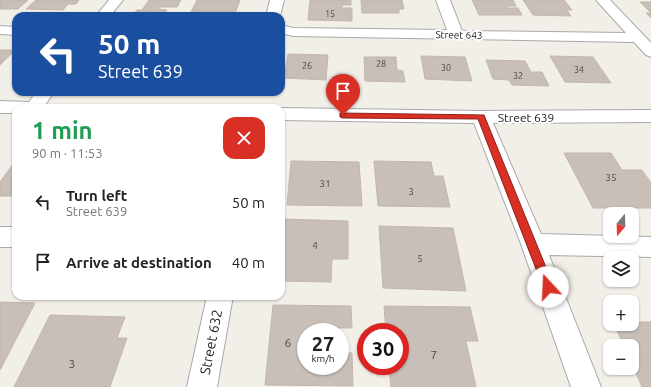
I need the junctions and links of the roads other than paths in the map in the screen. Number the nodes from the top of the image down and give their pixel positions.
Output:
1 (116, 0) edge
2 (277, 0) edge
3 (443, 0) edge
4 (603, 0) edge
5 (106, 12) edge
6 (274, 12) edge
7 (0, 30) edge
8 (285, 30) edge
9 (12, 31) edge
10 (456, 35) junction
11 (638, 38) junction
12 (651, 52) edge
13 (42, 96) edge
14 (35, 104) edge
15 (0, 107) edge
16 (12, 107) edge
17 (285, 114) edge
18 (651, 116) edge
19 (481, 117) junction
20 (0, 237) edge
21 (12, 237) edge
22 (532, 244) junction
23 (651, 247) edge
24 (219, 300) edge
25 (202, 387) edge
26 (586, 387) edge

1 - 5 street
2 - 6 street
3 - 10 street
4 - 11 street
7 - 9 street
8 - 10 street, Street 643
10 - 11 street, Street 643
11 - 12 street
13 - 14 street
15 - 16 street
17 - 19 street, Street 639
18 - 19 street, Street 639
19 - 22 street
20 - 21 street
22 - 23 street
22 - 26 street
24 - 25 street, Street 632

